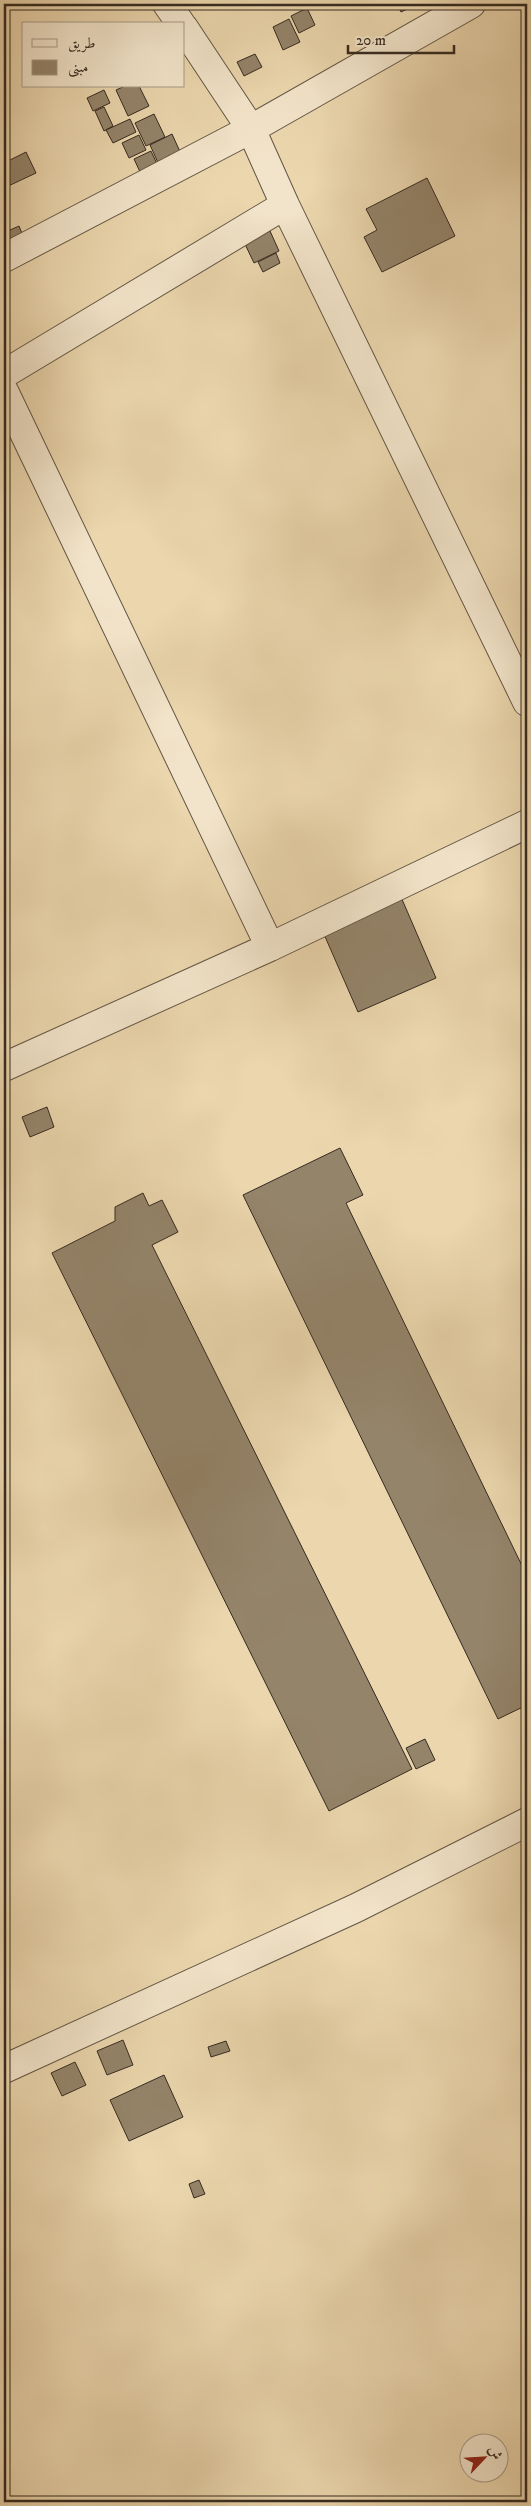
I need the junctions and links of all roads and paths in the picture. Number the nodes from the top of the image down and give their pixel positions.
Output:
1 (167, 4) edge
2 (471, 4) edge
3 (180, 22) edge
4 (185, 29) edge
5 (252, 129) junction
6 (285, 205) junction
7 (4, 258) edge
8 (4, 354) edge
9 (4, 364) edge
10 (4, 374) edge
11 (4, 391) edge
12 (527, 702) edge
13 (527, 824) edge
14 (270, 947) junction
15 (4, 1067) edge
16 (527, 1822) edge
17 (4, 2069) edge

1 - 3 street
2 - 5 street
4 - 5 street
5 - 6 street
5 - 7 street
6 - 10 street
6 - 12 street
8 - 9 street
11 - 14 street
13 - 14 street
14 - 15 street
16 - 17 street

